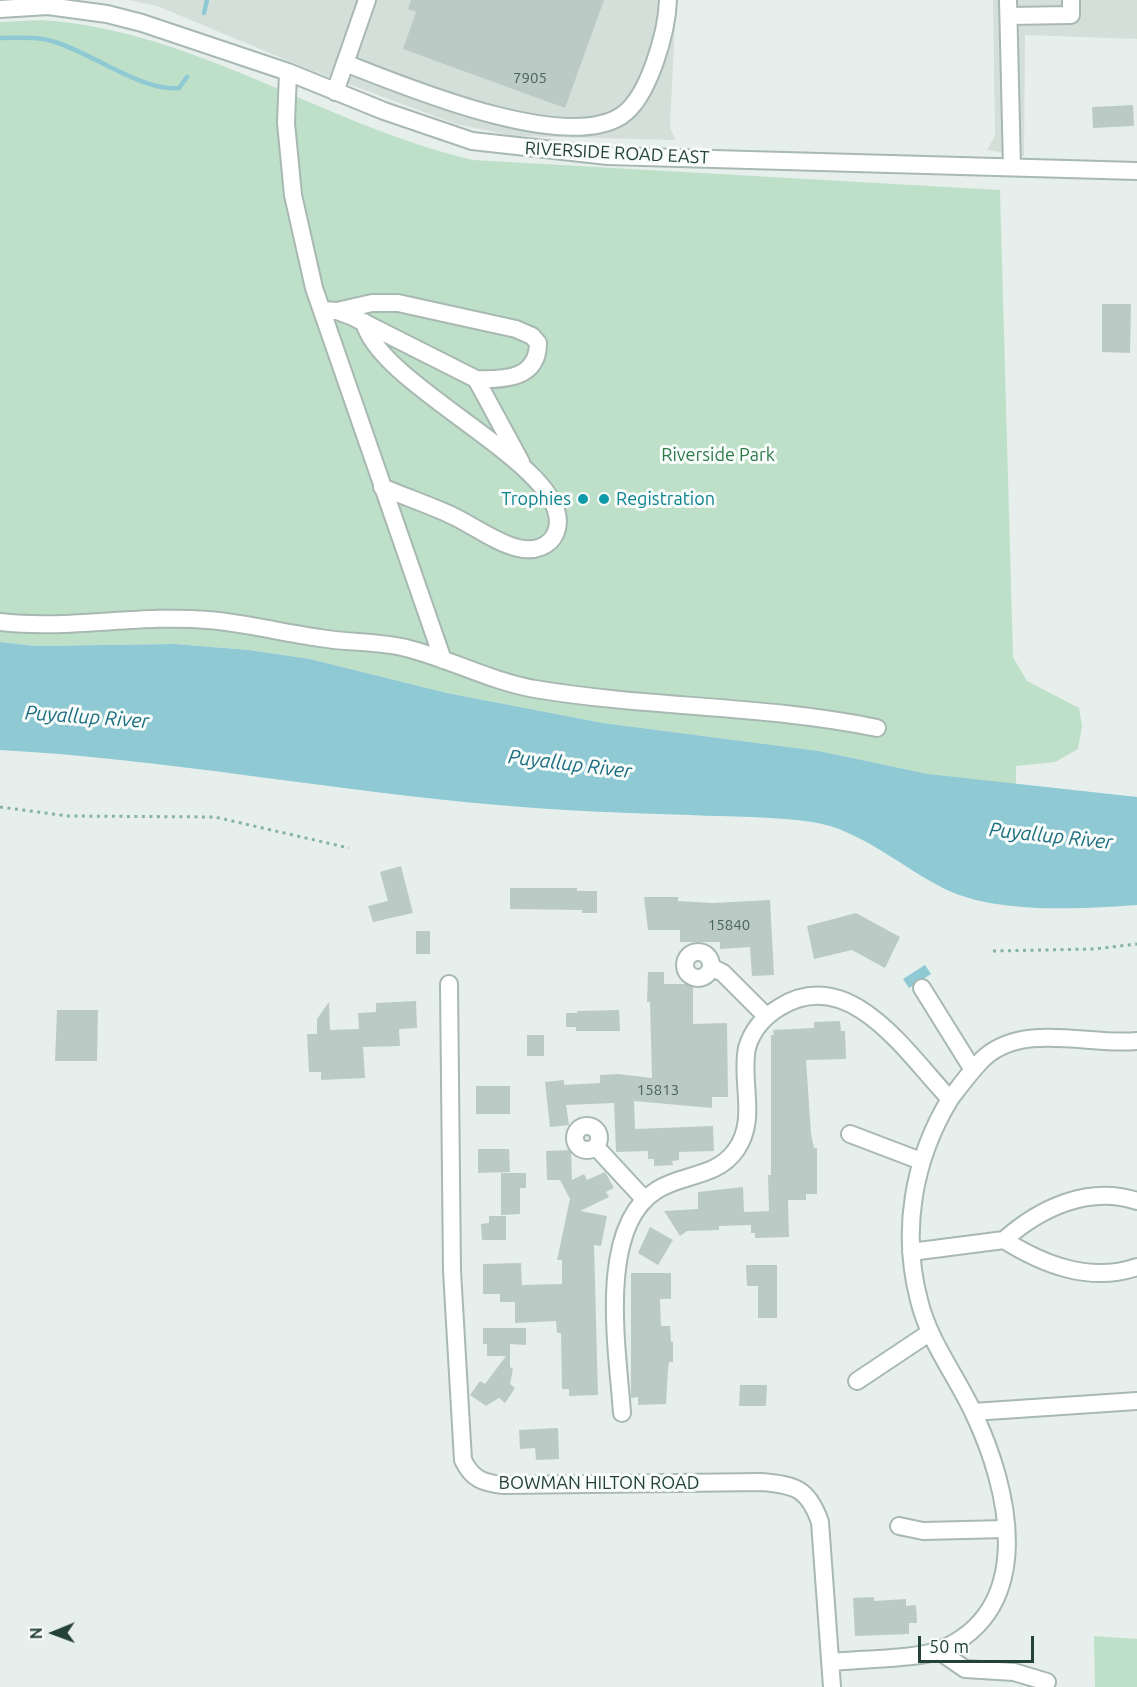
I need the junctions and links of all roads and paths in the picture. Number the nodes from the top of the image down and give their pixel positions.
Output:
1 (367, 0) edge
2 (668, 0) edge
3 (1071, 0) edge
4 (48, 3) edge
5 (1009, 8) edge
6 (0, 9) edge
7 (345, 63) junction
8 (288, 72) junction
9 (335, 92) junction
10 (1012, 167) junction
11 (1137, 171) edge
12 (329, 310) junction
13 (364, 322) junction
14 (476, 379) junction
15 (523, 465) junction
16 (382, 487) junction
17 (0, 622) edge
18 (443, 660) junction
19 (878, 728) dead end
20 (0, 807) edge
21 (350, 848) dead end
22 (1137, 944) edge
23 (993, 951) dead end
24 (711, 967) dead end
25 (449, 984) dead end
26 (922, 988) dead end
27 (766, 1016) junction
28 (1137, 1041) edge
29 (974, 1070) junction
30 (950, 1100) junction
31 (850, 1134) dead end
32 (596, 1147) dead end
33 (921, 1161) junction
34 (645, 1200) junction
35 (1137, 1201) edge
36 (1004, 1240) junction
37 (910, 1252) junction
38 (1137, 1267) edge
39 (929, 1333) junction
40 (857, 1381) dead end
41 (1137, 1401) edge
42 (973, 1412) junction
43 (622, 1413) dead end
44 (899, 1526) dead end
45 (1006, 1529) junction
46 (939, 1651) junction
47 (832, 1662) junction
48 (1047, 1682) dead end
49 (832, 1687) edge

1 - 7 street
2 - 7 street
3 - 5 street
4 - 6 street, RIVERSIDE ROAD EAST
4 - 8 street, RIVERSIDE ROAD EAST
5 - 10 street
7 - 9 street
8 - 9 street, RIVERSIDE ROAD EAST
8 - 12 street
9 - 10 street, RIVERSIDE ROAD EAST
10 - 11 street, RIVERSIDE ROAD EAST
12 - 13 street
12 - 14 street
12 - 16 street
13 - 14 street
13 - 15 street
14 - 15 street
15 - 16 street
16 - 18 street
17 - 18 street
18 - 19 street
20 - 21 path
22 - 23 path
24 - 27 street
25 - 47 street, BOWMAN HILTON ROAD
26 - 29 street
27 - 30 street
27 - 34 street
28 - 29 street
29 - 30 street
30 - 33 street
31 - 33 street
32 - 34 street
33 - 37 street
34 - 43 street
35 - 36 street
36 - 37 street
36 - 38 street
37 - 39 street
39 - 40 street
39 - 42 street
41 - 42 street
42 - 45 street
44 - 45 street
45 - 46 street
46 - 47 street
46 - 48 street
47 - 49 street, BOWMAN HILTON ROAD

